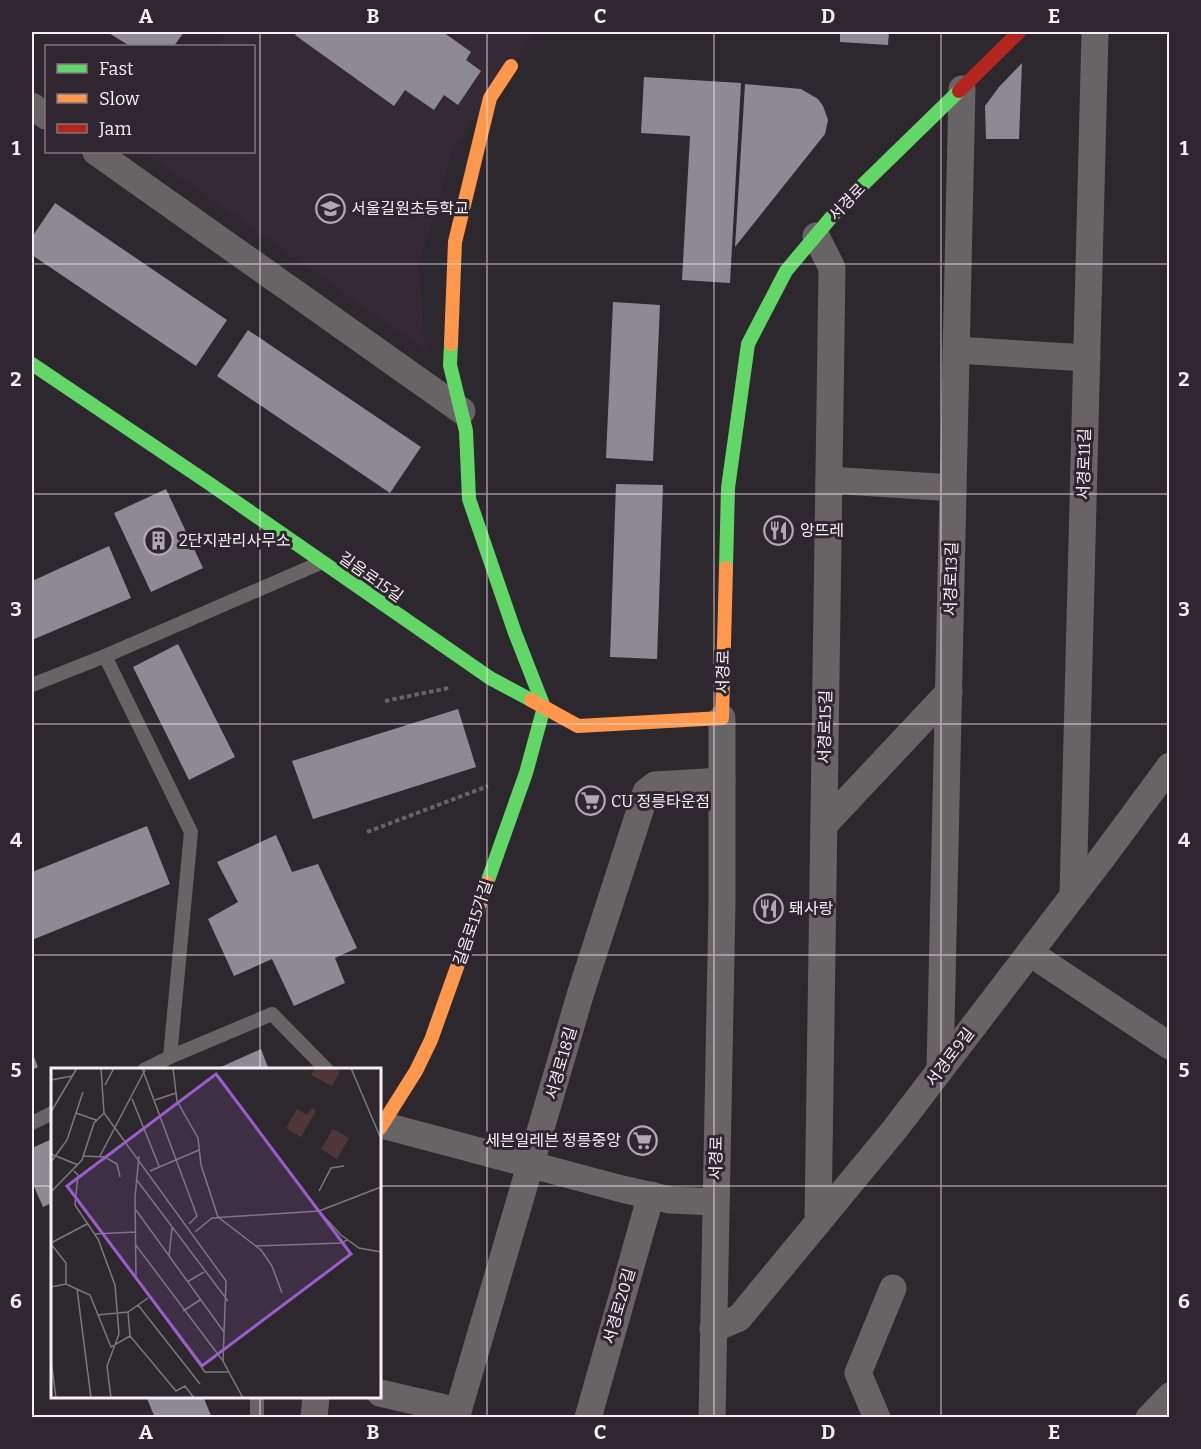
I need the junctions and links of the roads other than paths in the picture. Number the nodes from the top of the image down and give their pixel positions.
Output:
1 (1019, 32) edge
2 (1095, 32) edge
3 (511, 66) dead end
4 (962, 88) junction
5 (32, 106) edge
6 (45, 115) edge
7 (97, 153) edge
8 (816, 236) junction
9 (956, 350) junction
10 (1087, 358) junction
11 (32, 364) edge
12 (462, 411) junction
13 (829, 480) junction
14 (953, 488) junction
15 (321, 562) junction
16 (105, 656) junction
17 (32, 685) edge
18 (949, 692) junction
19 (544, 707) junction
20 (722, 718) junction
21 (1170, 766) edge
22 (722, 781) junction
23 (824, 825) junction
24 (1073, 896) junction
25 (1030, 953) junction
26 (1170, 1046) edge
27 (170, 1057) junction
28 (148, 1068) edge
29 (325, 1068) edge
30 (940, 1070) junction
31 (51, 1114) edge
32 (32, 1123) edge
33 (381, 1126) edge
34 (531, 1165) junction
35 (651, 1196) junction
36 (715, 1202) junction
37 (818, 1222) junction
38 (893, 1288) dead end
39 (713, 1329) junction
40 (381, 1393) edge
41 (1170, 1396) edge
42 (257, 1398) edge
43 (316, 1398) edge
44 (457, 1414) edge
45 (257, 1418) edge
46 (314, 1418) edge
47 (588, 1418) edge
48 (712, 1418) edge
49 (877, 1418) edge
50 (1149, 1418) edge

1 - 4 street, 서경로
2 - 10 street, 서경로11길
3 - 12 street
4 - 8 street, 서경로
4 - 9 street, 서경로13길
5 - 6 street
7 - 12 street
8 - 13 street, 서경로15길
8 - 20 street, 서경로
9 - 10 street
9 - 14 street, 서경로13길
10 - 24 street, 서경로11길
11 - 15 street, 길음로15길
12 - 19 street
13 - 14 street
13 - 23 street, 서경로15길
14 - 18 street, 서경로13길
15 - 16 lane
15 - 19 street, 길음로15길
16 - 17 lane
16 - 27 lane
18 - 23 street
18 - 30 street, 서경로13길
19 - 20 street, 길음로15길
19 - 33 street, 길음로15가길
20 - 22 street, 서경로
21 - 24 street, 서경로9길
22 - 34 street, 서경로18길
22 - 36 street, 서경로
23 - 37 street, 서경로15길
24 - 25 street, 서경로9길
25 - 26 street
25 - 30 street, 서경로9길
27 - 28 lane
27 - 29 lane
30 - 37 street, 서경로9길
31 - 32 lane
33 - 34 street
34 - 35 street
34 - 44 street, 서경로18길
35 - 36 street
35 - 47 street, 서경로20길
36 - 39 street, 서경로
37 - 39 street, 서경로9길
38 - 49 street
39 - 48 street, 서경로
40 - 44 street, 서경로18길
41 - 50 street
42 - 45 lane
43 - 46 street

